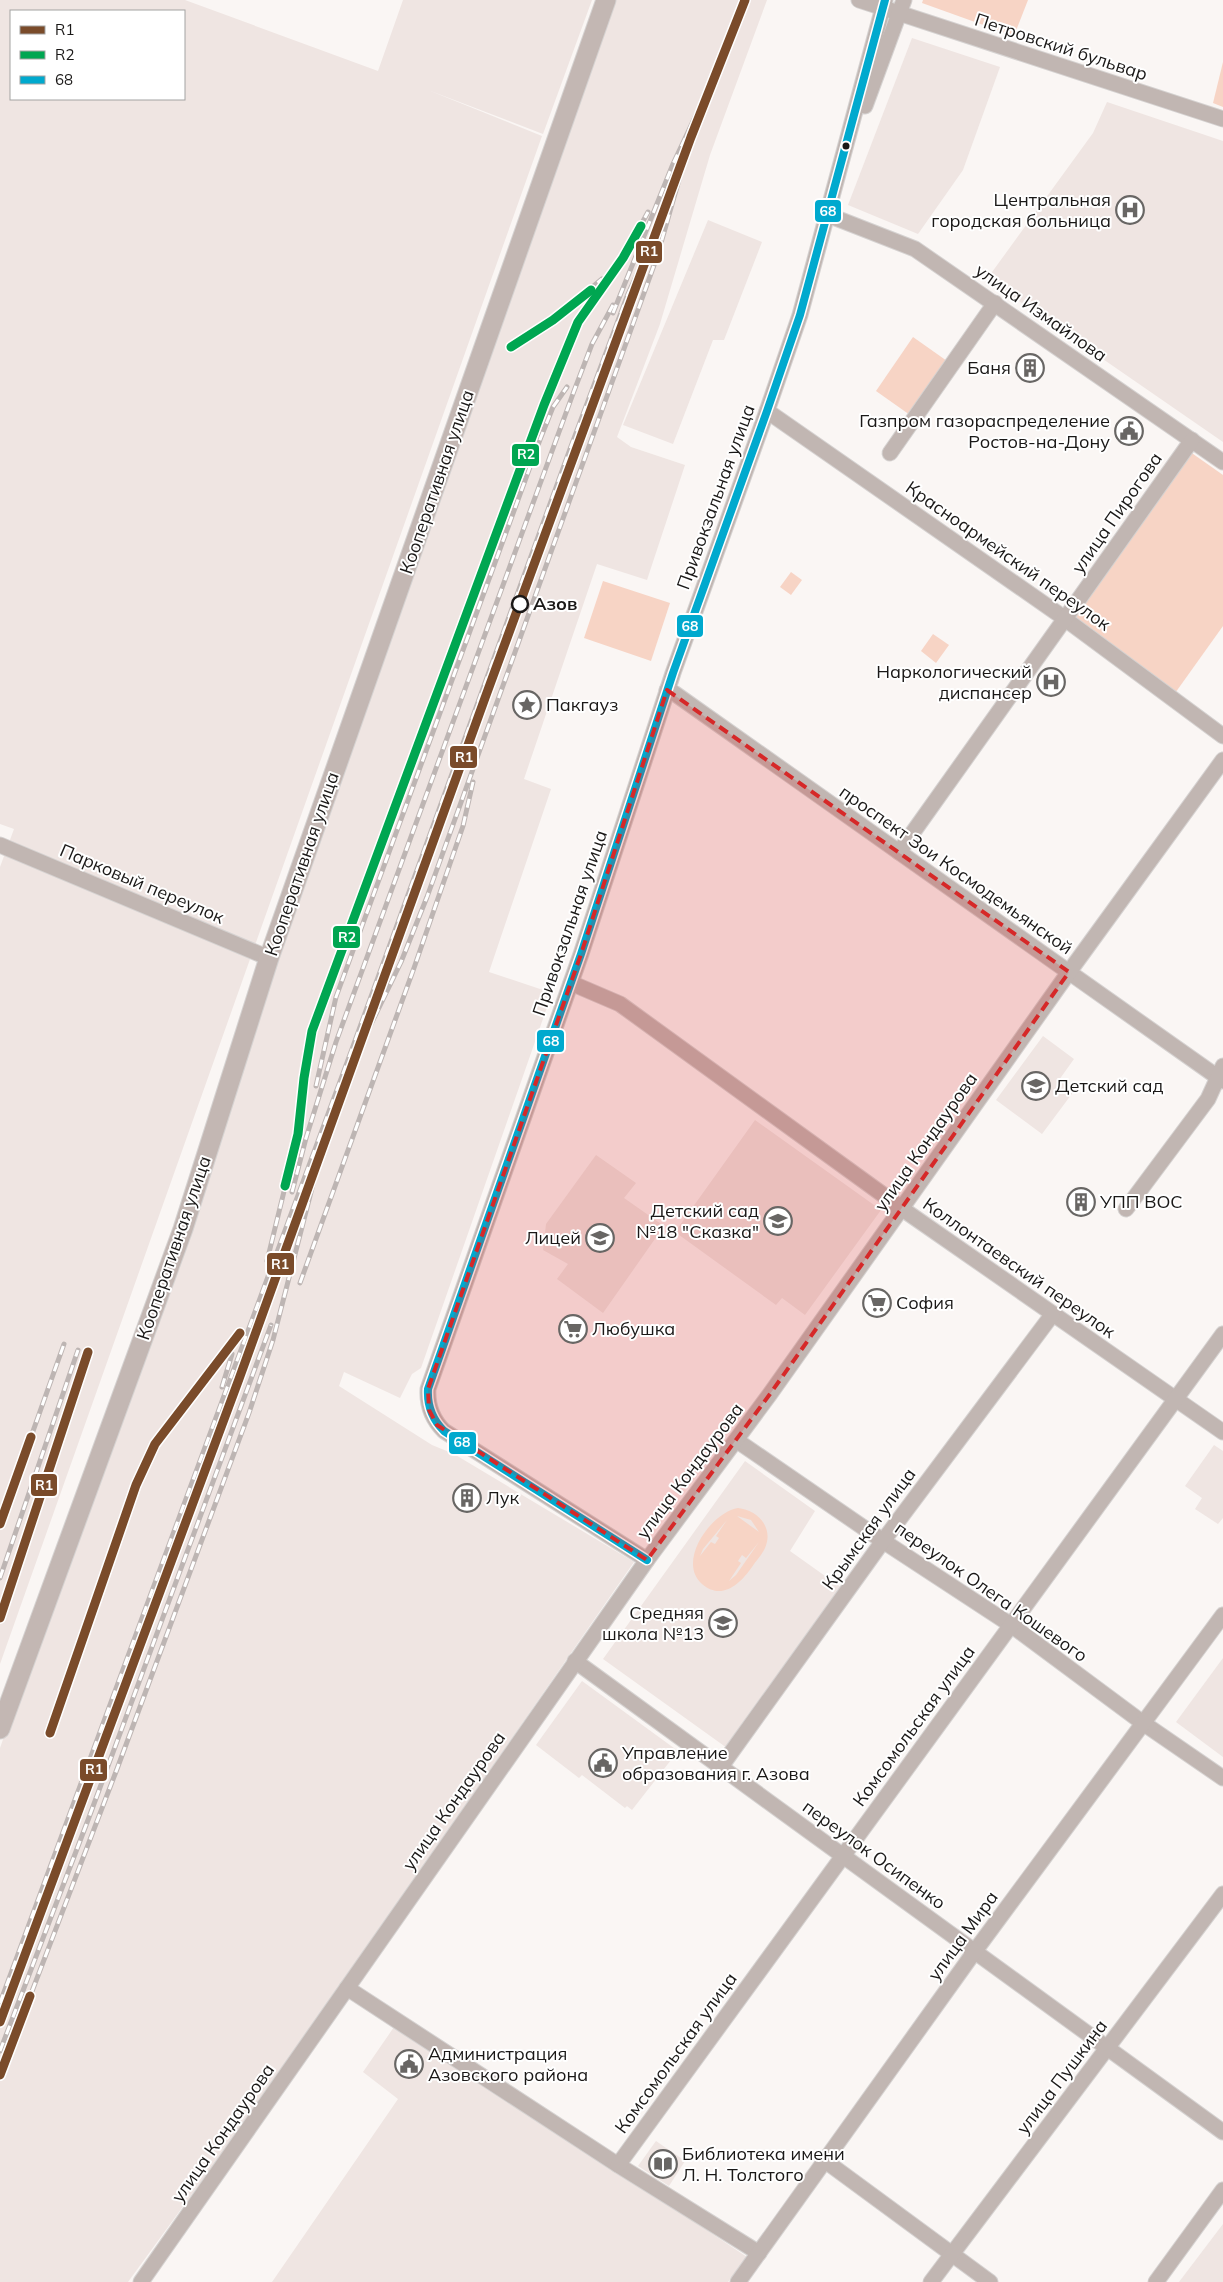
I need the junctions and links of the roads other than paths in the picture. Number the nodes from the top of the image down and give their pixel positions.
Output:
1 (606, 0) edge
2 (859, 0) edge
3 (884, 4) edge
4 (901, 7) edge
5 (1223, 119) edge
6 (833, 195) junction
7 (828, 215) junction
8 (995, 303) junction
9 (768, 411) junction
10 (1192, 440) junction
11 (890, 453) dead end
12 (1223, 462) edge
13 (1065, 618) junction
14 (667, 690) junction
15 (1223, 736) edge
16 (1223, 760) edge
17 (0, 845) edge
18 (899, 852) junction
19 (269, 958) junction
20 (1068, 972) junction
21 (571, 983) junction
22 (1221, 1075) edge
23 (901, 1208) junction
24 (1126, 1209) dead end
25 (1052, 1314) junction
26 (1223, 1334) edge
27 (1176, 1400) junction
28 (1223, 1432) edge
29 (736, 1440) junction
30 (883, 1541) junction
31 (647, 1560) junction
32 (1223, 1615) edge
33 (1010, 1625) junction
34 (576, 1661) junction
35 (1144, 1723) junction
36 (0, 1729) edge
37 (720, 1768) junction
38 (1223, 1778) edge
39 (843, 1857) junction
40 (1223, 1894) edge
41 (975, 1951) junction
42 (347, 1988) junction
43 (1108, 2048) junction
44 (1223, 2132) edge
45 (824, 2160) junction
46 (618, 2165) junction
47 (1223, 2190) edge
48 (759, 2253) junction
49 (951, 2254) junction
50 (141, 2282) edge
51 (738, 2282) edge
52 (931, 2282) edge
53 (990, 2282) edge
54 (1156, 2282) edge

1 - 19 main road, Кооперативная улица
2 - 3 street, Петровский бульвар
3 - 4 street, Петровский бульвар
3 - 6 street, Привокзальная улица
4 - 5 street, Петровский бульвар
4 - 6 street, Привокзальная улица
6 - 7 street, Привокзальная улица
7 - 8 street, улица Измайлова
7 - 9 street, Привокзальная улица
8 - 10 street, улица Измайлова
8 - 11 street
9 - 13 street, Красноармейский переулок
9 - 14 street, Привокзальная улица
10 - 12 street, улица Измайлова
10 - 13 street, улица Пирогова
13 - 15 street, Красноармейский переулок
13 - 18 street, улица Пирогова
14 - 18 street, проспект Зои Космодемьянской
14 - 21 street, Привокзальная улица
16 - 20 street, улица Кондаурова
17 - 19 street, Парковый переулок
18 - 20 street, проспект Зои Космодемьянской
19 - 36 main road, Кооперативная улица
20 - 22 street, проспект Зои Космодемьянской
20 - 23 street, улица Кондаурова
21 - 23 street, Коллонтаевский переулок
21 - 31 street, Привокзальная улица
22 - 24 street
23 - 25 street, Коллонтаевский переулок
23 - 29 street, улица Кондаурова
25 - 27 street, Коллонтаевский переулок
25 - 30 street, Крымская улица
26 - 27 street, Комсомольская улица
27 - 28 street, Коллонтаевский переулок
27 - 33 street, Комсомольская улица
29 - 30 street, переулок Олега Кошевого
29 - 31 street, улица Кондаурова
30 - 33 street, переулок Олега Кошевого
30 - 37 street, Крымская улица
31 - 34 street, улица Кондаурова
32 - 35 street, улица Мира
33 - 35 street, переулок Олега Кошевого
33 - 39 street, Комсомольская улица
34 - 37 street, переулок Осипенко
34 - 42 street, улица Кондаурова
35 - 38 street, переулок Олега Кошевого
35 - 41 street, улица Мира
37 - 39 street, переулок Осипенко
39 - 41 street, переулок Осипенко
39 - 46 street, Комсомольская улица
40 - 43 street, улица Пушкина
41 - 43 street, переулок Осипенко
41 - 45 street, улица Мира
42 - 46 street
42 - 50 street, улица Кондаурова
43 - 44 street, переулок Осипенко
43 - 49 street, улица Пушкина
45 - 48 street, улица Мира
45 - 49 street
46 - 48 street
47 - 54 street
48 - 51 street, улица Мира
49 - 52 street, улица Пушкина
49 - 53 street

